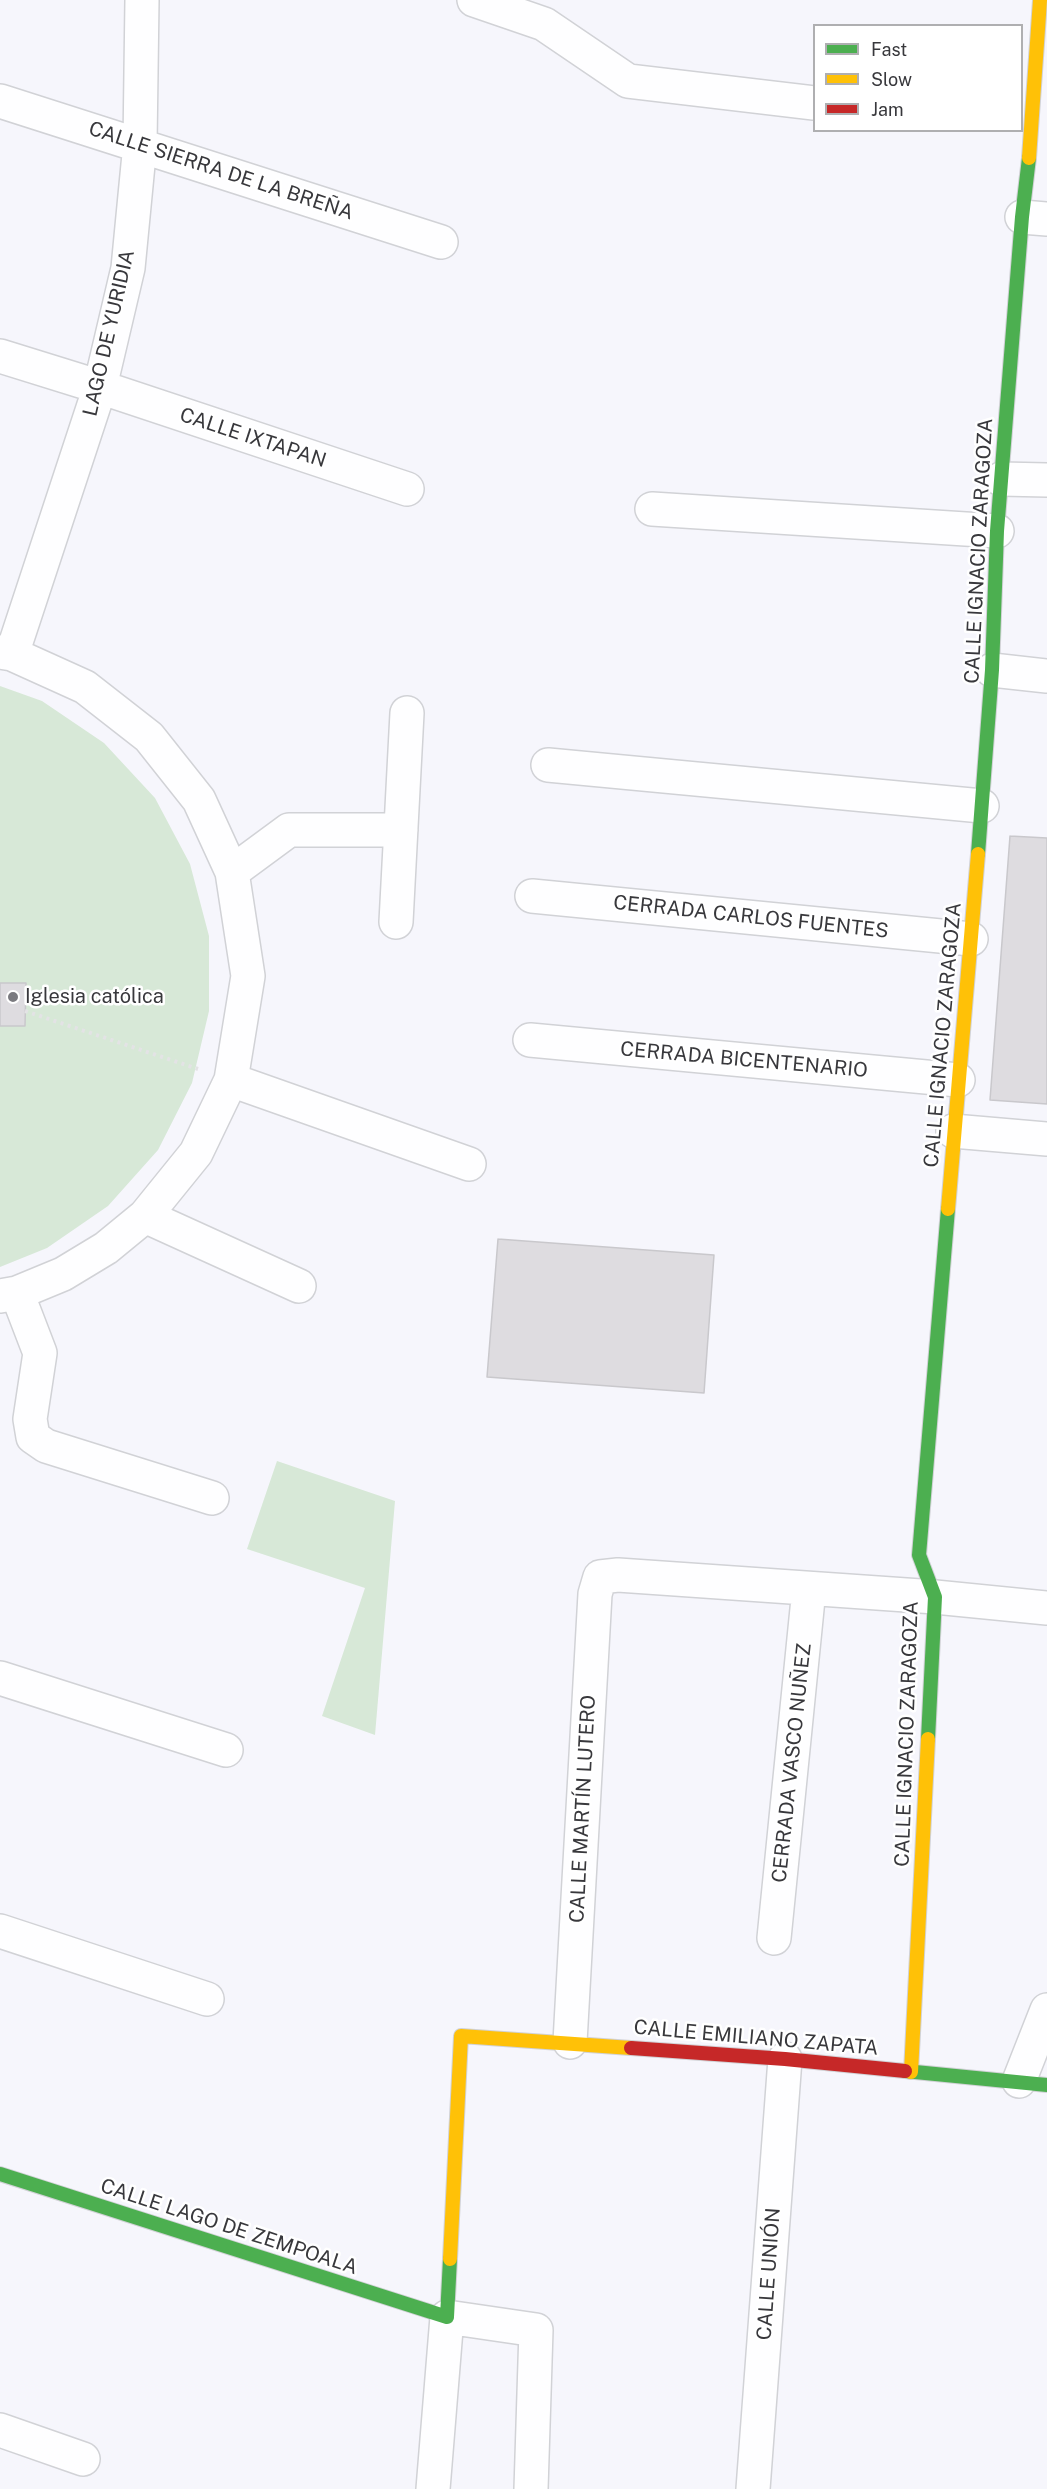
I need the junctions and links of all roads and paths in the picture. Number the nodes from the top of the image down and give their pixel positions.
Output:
1 (142, 0) edge
2 (474, 0) edge
3 (1040, 0) edge
4 (0, 101) edge
5 (813, 102) edge
6 (1027, 128) edge
7 (140, 144) junction
8 (1034, 218) edge
9 (441, 242) dead end
10 (0, 356) edge
11 (100, 387) junction
12 (1001, 479) junction
13 (1047, 480) edge
14 (407, 489) dead end
15 (651, 509) dead end
16 (997, 531) junction
17 (6, 653) edge
18 (992, 670) junction
19 (1047, 676) edge
20 (407, 713) dead end
21 (548, 765) dead end
22 (982, 806) junction
23 (401, 830) junction
24 (232, 872) junction
25 (532, 896) dead end
26 (396, 922) dead end
27 (971, 939) junction
28 (25, 1011) dead end
29 (530, 1040) dead end
30 (231, 1080) junction
31 (958, 1080) junction
32 (953, 1131) junction
33 (1047, 1138) edge
34 (469, 1164) dead end
35 (145, 1216) junction
36 (299, 1286) dead end
37 (8, 1294) edge
38 (212, 1498) dead end
39 (809, 1589) junction
40 (935, 1598) junction
41 (1047, 1608) edge
42 (0, 1678) edge
43 (226, 1750) dead end
44 (0, 1931) edge
45 (774, 1938) dead end
46 (207, 1999) dead end
47 (1047, 2010) edge
48 (570, 2042) junction
49 (785, 2059) junction
50 (911, 2072) junction
51 (1033, 2083) edge
52 (0, 2174) edge
53 (447, 2317) junction
54 (0, 2430) edge
55 (83, 2458) dead end
56 (433, 2489) edge
57 (531, 2489) edge
58 (753, 2489) edge

1 - 7 street, LAGO DE YURIDIA
2 - 5 street
3 - 6 street, CALLE IGNACIO ZARAGOZA
4 - 7 street, CALLE SIERRA DE LA BREÑA
6 - 8 street, CALLE IGNACIO ZARAGOZA
7 - 9 street, CALLE SIERRA DE LA BREÑA
7 - 11 street, LAGO DE YURIDIA
8 - 12 street, CALLE IGNACIO ZARAGOZA
10 - 11 street, CALLE IXTAPAN
11 - 14 street, CALLE IXTAPAN
11 - 17 street, LAGO DE YURIDIA
12 - 13 street
12 - 16 street, CALLE IGNACIO ZARAGOZA
15 - 16 street
16 - 18 street, CALLE IGNACIO ZARAGOZA
17 - 24 street
18 - 19 street
18 - 22 street, CALLE IGNACIO ZARAGOZA
20 - 23 street
21 - 22 street
22 - 27 street, CALLE IGNACIO ZARAGOZA
23 - 24 street
23 - 26 street
24 - 30 street
25 - 27 street, CERRADA CARLOS FUENTES
27 - 31 street, CALLE IGNACIO ZARAGOZA
28 - 30 path
29 - 31 street, CERRADA BICENTENARIO
30 - 34 street
30 - 35 street
31 - 32 street, CALLE IGNACIO ZARAGOZA
32 - 33 street
32 - 40 street, CALLE IGNACIO ZARAGOZA
35 - 36 street
35 - 37 street
37 - 38 street
39 - 40 street
39 - 45 street, CERRADA VASCO NUÑEZ
39 - 48 street, CALLE MARTÍN LUTERO
40 - 41 street
40 - 50 street, CALLE IGNACIO ZARAGOZA
42 - 43 street
44 - 46 street
47 - 51 street
48 - 49 street, CALLE EMILIANO ZAPATA
48 - 53 street, CALLE EMILIANO ZAPATA
49 - 50 street, CALLE EMILIANO ZAPATA
49 - 58 street, CALLE UNIÓN
50 - 51 street, CALLE EMILIANO ZAPATA
52 - 53 street, CALLE LAGO DE ZEMPOALA
53 - 56 street
53 - 57 street
54 - 55 street

